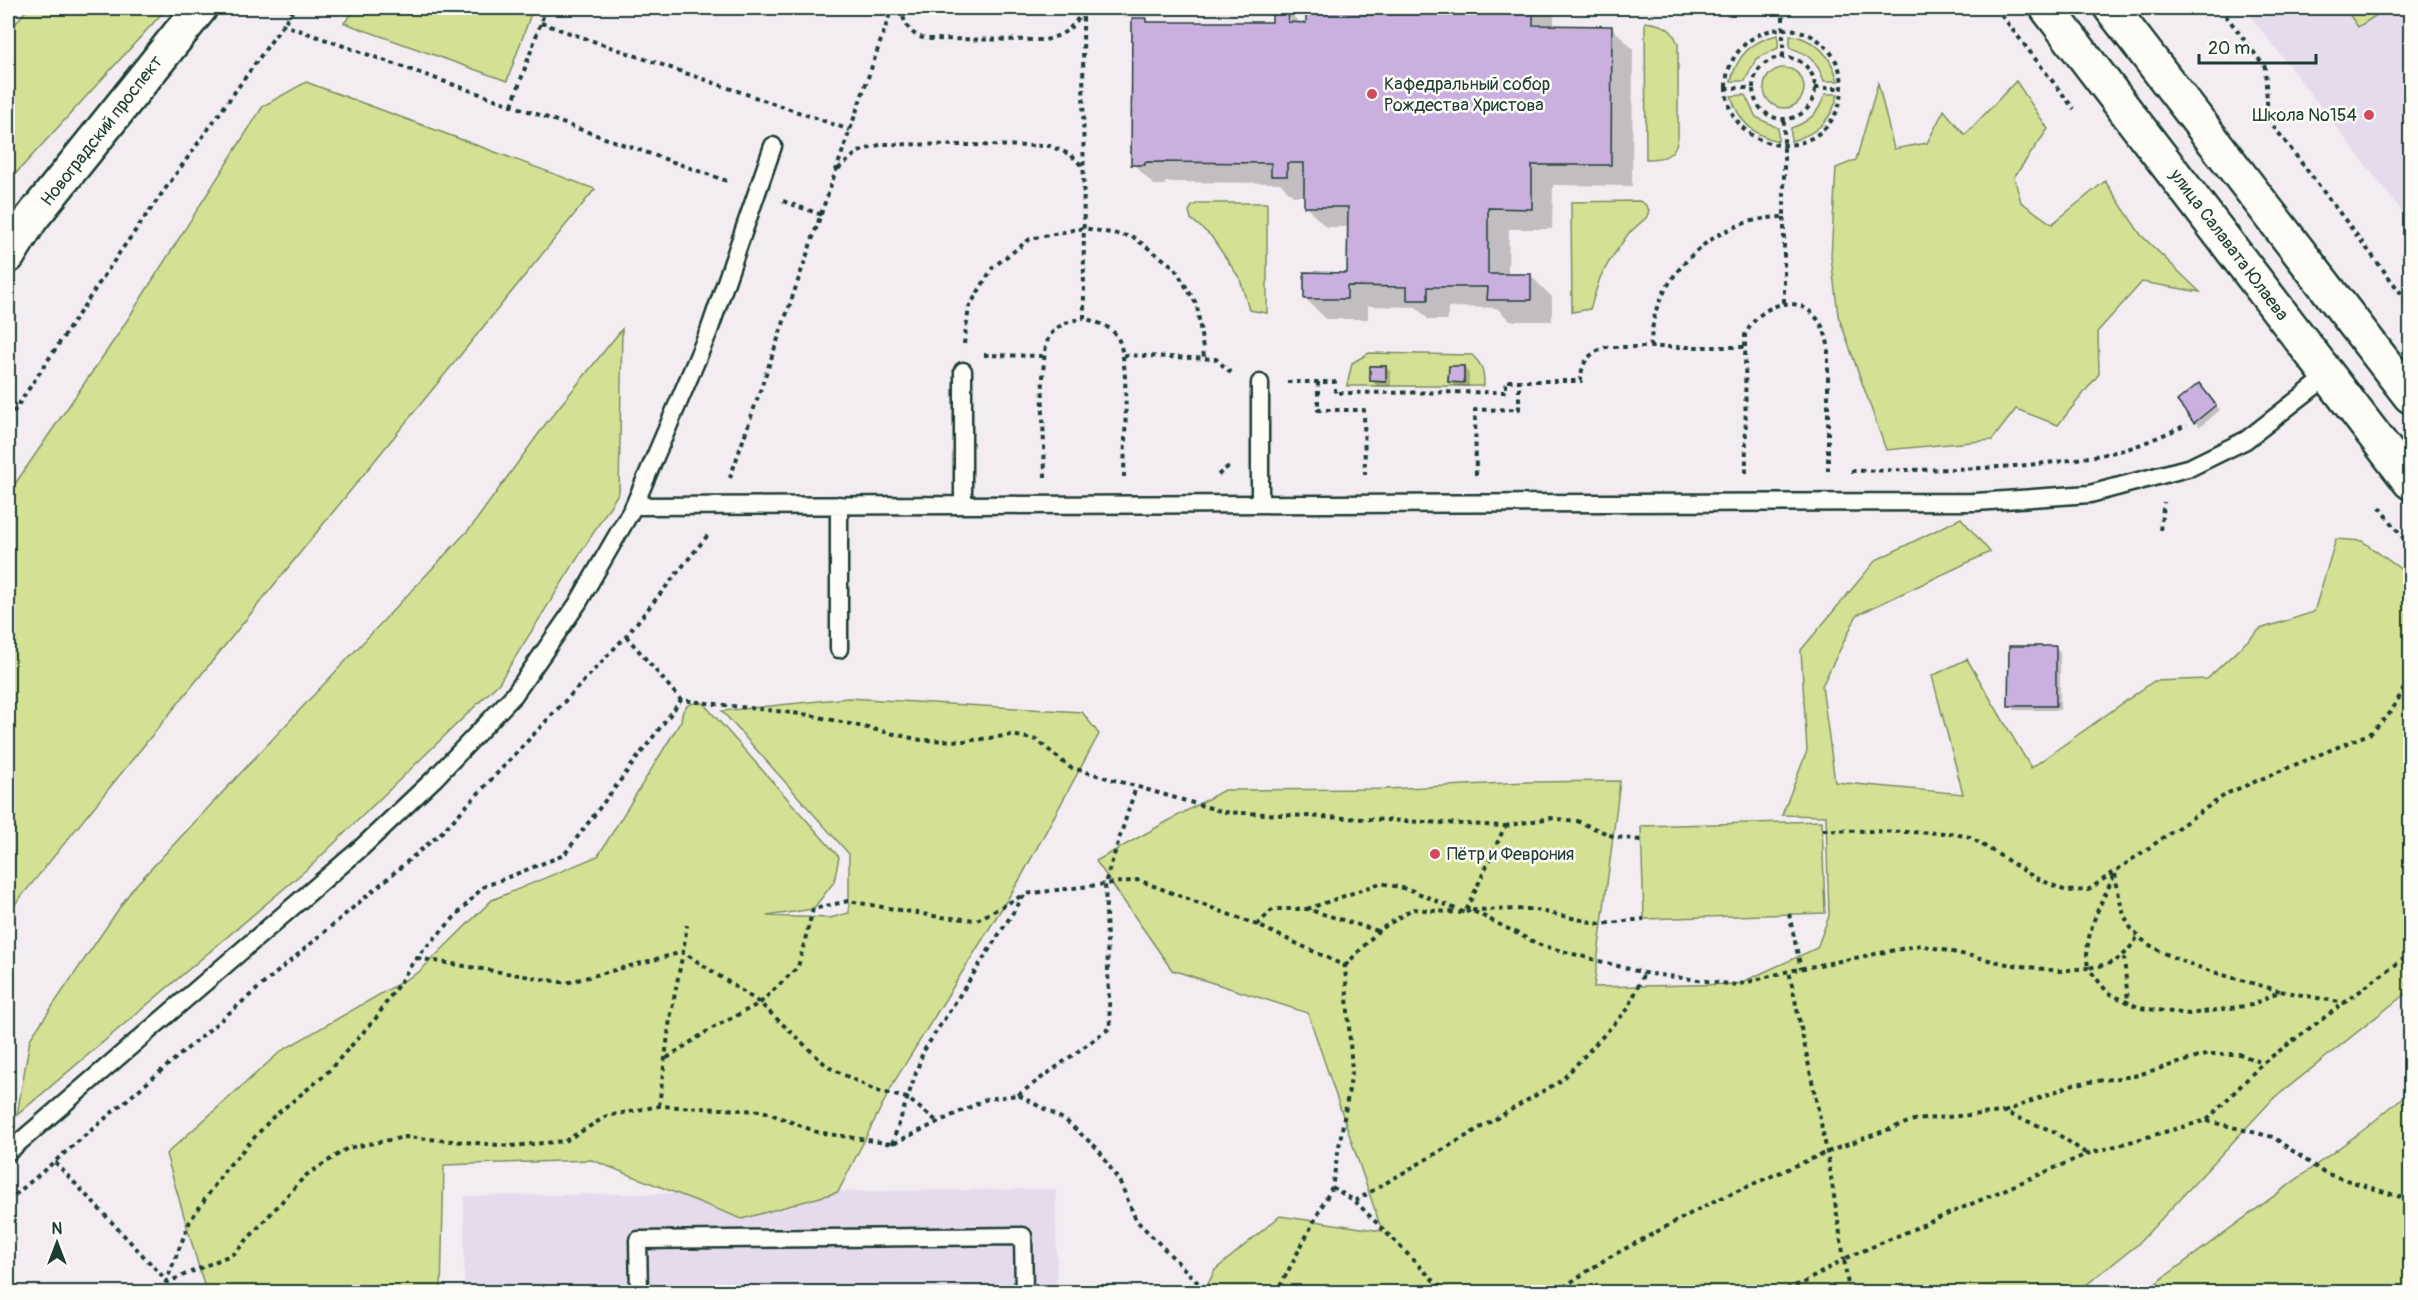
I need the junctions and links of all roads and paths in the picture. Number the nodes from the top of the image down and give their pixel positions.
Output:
1 (200, 8) edge
2 (295, 8) edge
3 (546, 8) edge
4 (901, 8) edge
5 (1784, 8) edge
6 (2047, 8) edge
7 (2111, 8) edge
8 (2220, 8) edge
9 (1083, 9) edge
10 (541, 23) junction
11 (281, 24) junction
12 (1784, 29) junction
13 (1783, 57) junction
14 (1725, 88) junction
15 (1752, 88) junction
16 (1815, 88) junction
17 (1842, 88) junction
18 (512, 105) junction
19 (1784, 119) junction
20 (850, 130) dead end
21 (773, 146) dead end
22 (1783, 146) junction
23 (1083, 167) junction
24 (837, 169) dead end
25 (758, 192) junction
26 (822, 215) dead end
27 (1784, 217) junction
28 (1083, 228) junction
29 (8, 256) edge
30 (1784, 304) junction
31 (2410, 305) edge
32 (1084, 318) junction
33 (1650, 346) junction
34 (1744, 347) junction
35 (963, 354) junction
36 (1124, 355) junction
37 (1043, 356) junction
38 (963, 372) joint
39 (2329, 375) junction
40 (1519, 381) junction
41 (1260, 382) joint
42 (1318, 382) junction
43 (2410, 396) edge
44 (8, 420) edge
45 (2187, 425) dead end
46 (1816, 471) dead end
47 (1828, 471) junction
48 (1746, 472) junction
49 (1758, 472) dead end
50 (1734, 473) dead end
51 (1476, 474) junction
52 (1488, 474) dead end
53 (1465, 475) dead end
54 (1260, 476) junction
55 (1353, 476) dead end
56 (1365, 476) junction
57 (1376, 476) dead end
58 (1112, 477) dead end
59 (1124, 477) junction
60 (1135, 477) dead end
61 (1215, 477) dead end
62 (1033, 478) dead end
63 (1045, 478) junction
64 (1056, 478) dead end
65 (2410, 482) edge
66 (1260, 504) junction
67 (839, 505) junction
68 (963, 505) junction
69 (634, 506) junction
70 (626, 636) dead end
71 (839, 649) dead end
72 (2410, 669) edge
73 (681, 700) junction
74 (1136, 788) junction
75 (1505, 826) junction
76 (1823, 830) dead end
77 (1641, 840) dead end
78 (2115, 874) junction
79 (1105, 883) junction
80 (1025, 894) junction
81 (1307, 909) junction
82 (1471, 910) junction
83 (1465, 913) junction
84 (1789, 914) dead end
85 (1644, 919) dead end
86 (1257, 925) junction
87 (687, 926) dead end
88 (1378, 931) junction
89 (2138, 936) junction
90 (683, 952) junction
91 (2410, 954) edge
92 (2124, 957) junction
93 (416, 958) junction
94 (1345, 966) junction
95 (2088, 968) junction
96 (1801, 969) junction
97 (1789, 971) junction
98 (1644, 973) junction
99 (2280, 991) junction
100 (760, 1003) junction
101 (2128, 1003) junction
102 (2345, 1003) junction
103 (666, 1058) junction
104 (2263, 1064) junction
105 (1018, 1095) junction
106 (907, 1098) junction
107 (659, 1106) junction
108 (2003, 1112) junction
109 (2207, 1120) junction
110 (938, 1122) junction
111 (892, 1144) junction
112 (8, 1152) edge
113 (1827, 1152) junction
114 (2087, 1154) junction
115 (55, 1162) dead end
116 (1332, 1187) junction
117 (2410, 1200) edge
118 (1355, 1201) junction
119 (1844, 1258) junction
120 (168, 1282) junction
121 (1439, 1286) junction
122 (162, 1293) edge
123 (639, 1293) edge
124 (1024, 1293) edge
125 (1207, 1293) edge
126 (1277, 1293) edge
127 (1443, 1293) edge
128 (1453, 1293) edge
129 (1556, 1293) edge
130 (1778, 1293) edge
131 (1849, 1293) edge

1 - 29 main road, Новоградский проспект
2 - 11 path
3 - 10 path
4 - 9 path
5 - 12 path
6 - 39 main road, улица Салавата Юлаева
7 - 43 main road
8 - 31 path
9 - 23 path
10 - 18 path
10 - 20 path
11 - 18 path
11 - 44 path
12 - 13 path
12 - 14 path
12 - 17 path
13 - 15 path
13 - 16 path
14 - 15 path
14 - 22 path
15 - 19 path
16 - 17 path
16 - 19 path
17 - 22 path
18 - 25 path
19 - 22 path
21 - 25 lane
22 - 27 path
23 - 24 path
23 - 28 path
25 - 26 path
25 - 69 lane
27 - 30 path
27 - 33 path
28 - 32 path
28 - 35 path
28 - 36 path
30 - 34 path
30 - 47 path
32 - 36 path
32 - 37 path
33 - 34 path
33 - 40 path
34 - 48 path
35 - 37 path
35 - 38 path
36 - 59 path
37 - 63 path
38 - 68 lane
39 - 65 main road, улица Салавата Юлаева
39 - 66 lane
40 - 42 path
40 - 51 path
41 - 42 path
41 - 54 lane
42 - 56 path
45 - 47 path
46 - 47 path
48 - 49 path
48 - 50 path
51 - 52 path
51 - 53 path
54 - 61 path
54 - 66 lane
55 - 56 path
56 - 57 path
58 - 59 path
59 - 60 path
62 - 63 path
63 - 64 path
66 - 68 lane
67 - 68 lane
67 - 69 lane
67 - 71 lane
69 - 112 lane
70 - 73 path
72 - 78 path
73 - 74 path
73 - 93 path
74 - 75 path
74 - 79 path
75 - 77 path
75 - 83 path
76 - 78 path
78 - 89 path
78 - 95 path
79 - 80 path
79 - 86 path
79 - 105 path
80 - 100 path
80 - 106 path
81 - 83 path
81 - 86 path
81 - 88 path
82 - 83 path
82 - 85 path
82 - 98 path
83 - 88 path
84 - 96 path
86 - 94 path
87 - 90 path
88 - 94 path
89 - 92 path
89 - 99 path
90 - 93 path
90 - 100 path
90 - 103 path
91 - 102 path
92 - 95 path
92 - 101 path
93 - 120 path
94 - 116 path
95 - 96 path
95 - 101 path
96 - 97 path
97 - 98 path
97 - 113 path
98 - 118 path
99 - 101 path
99 - 102 path
100 - 103 path
100 - 106 path
102 - 104 path
103 - 107 path
104 - 108 path
104 - 109 path
105 - 110 path
105 - 125 path
106 - 110 path
106 - 111 path
107 - 111 path
107 - 120 path
108 - 113 path
108 - 114 path
109 - 114 path
109 - 117 path
110 - 111 path
113 - 119 path
113 - 129 path
114 - 119 path
115 - 120 path
116 - 118 path
116 - 126 path
118 - 121 path
119 - 130 path
119 - 131 path
120 - 122 path
121 - 127 path
121 - 128 path
123 - 124 lane

